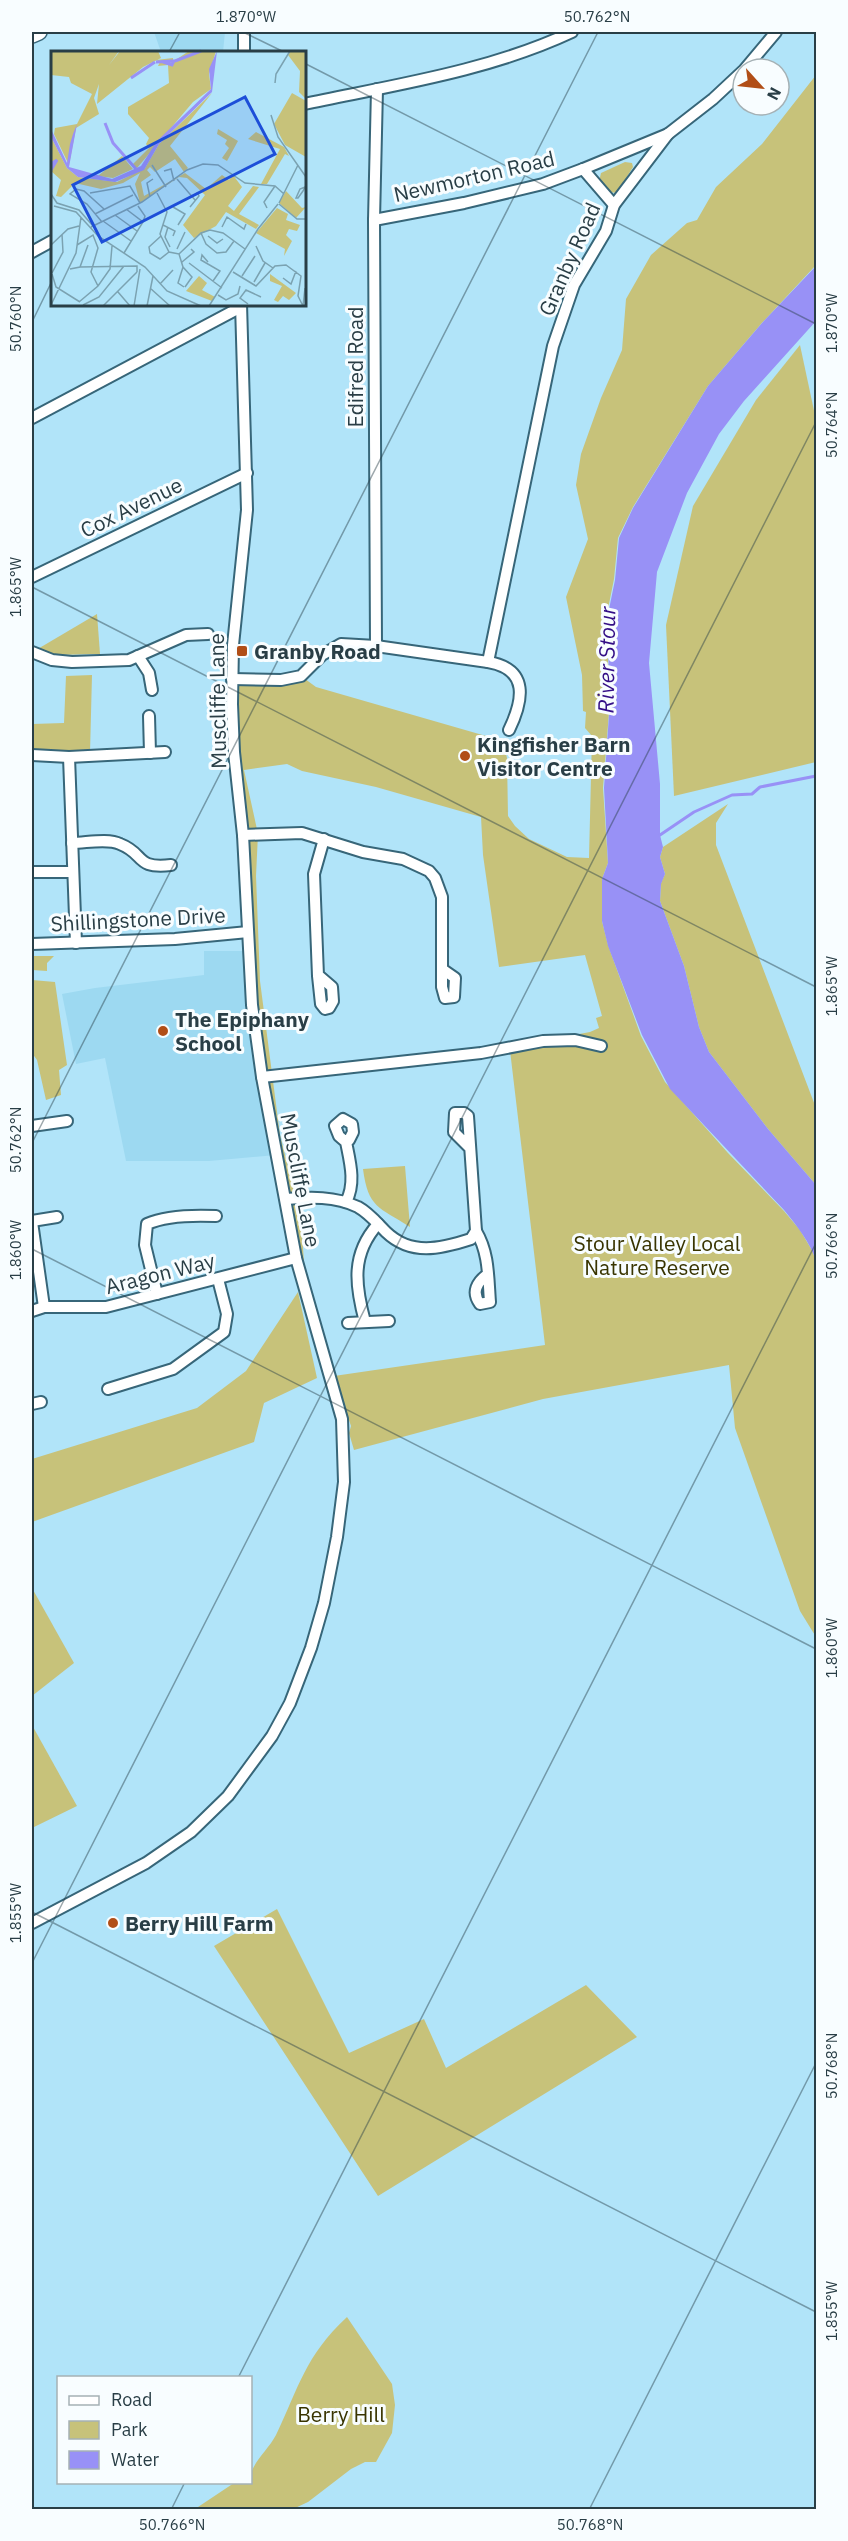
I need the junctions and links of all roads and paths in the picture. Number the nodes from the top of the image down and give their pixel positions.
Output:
1 (39, 32) edge
2 (244, 32) edge
3 (572, 32) edge
4 (777, 32) edge
5 (32, 35) edge
6 (244, 51) edge
7 (755, 57) edge
8 (731, 82) edge
9 (376, 88) junction
10 (306, 104) edge
11 (668, 134) junction
12 (583, 169) junction
13 (614, 205) junction
14 (374, 220) junction
15 (51, 242) edge
16 (32, 252) edge
17 (241, 306) edge
18 (32, 418) edge
19 (247, 473) junction
20 (32, 577) edge
21 (208, 634) dead end
22 (376, 646) junction
23 (32, 652) edge
24 (138, 656) junction
25 (488, 662) junction
26 (232, 679) junction
27 (152, 690) dead end
28 (149, 716) dead end
29 (509, 730) dead end
30 (165, 752) dead end
31 (150, 753) junction
32 (32, 755) edge
33 (69, 757) junction
34 (243, 835) junction
35 (324, 839) junction
36 (72, 843) junction
37 (171, 865) dead end
38 (32, 872) edge
39 (73, 872) junction
40 (248, 932) junction
41 (76, 943) junction
42 (32, 944) edge
43 (442, 969) dead end
44 (318, 975) dead end
45 (601, 1046) dead end
46 (262, 1077) junction
47 (67, 1121) dead end
48 (32, 1126) edge
49 (346, 1142) dead end
50 (470, 1148) dead end
51 (286, 1199) junction
52 (346, 1202) junction
53 (216, 1215) dead end
54 (57, 1217) dead end
55 (138, 1217) dead end
56 (32, 1222) edge
57 (147, 1224) junction
58 (378, 1224) junction
59 (476, 1231) junction
60 (296, 1258) junction
61 (488, 1274) dead end
62 (218, 1279) junction
63 (157, 1294) junction
64 (44, 1307) junction
65 (32, 1311) edge
66 (389, 1321) dead end
67 (365, 1322) junction
68 (348, 1323) dead end
69 (108, 1389) dead end
70 (32, 1923) edge

1 - 5 main road
2 - 6 street
3 - 9 street
4 - 7 street, Newmorton Road
8 - 11 street, Newmorton Road
9 - 10 street
9 - 14 street, Edifred Road
11 - 12 street, Newmorton Road
11 - 13 street, Granby Road
12 - 13 street, Newmorton Road
12 - 14 street, Newmorton Road
13 - 25 street, Granby Road
14 - 22 street, Edifred Road
15 - 16 street
17 - 18 street
17 - 19 street, Muscliffe Lane
19 - 20 street, Cox Avenue
19 - 26 street, Muscliffe Lane
21 - 24 street
22 - 25 street
22 - 26 street
23 - 24 street
24 - 27 street
25 - 29 street
26 - 34 street, Muscliffe Lane
28 - 31 street
30 - 31 street
31 - 33 street
32 - 33 street
33 - 36 street
34 - 35 street
34 - 40 street, Muscliffe Lane
35 - 43 street
35 - 44 street
36 - 37 street
36 - 39 street
38 - 39 street
39 - 41 street
40 - 41 street, Shillingstone Drive
40 - 46 street, Muscliffe Lane
41 - 42 street, Shillingstone Drive
45 - 46 street
46 - 51 street, Muscliffe Lane
47 - 48 street
49 - 52 street
50 - 59 street
51 - 52 street
51 - 60 street, Muscliffe Lane
52 - 58 street
53 - 57 street
54 - 56 street
55 - 57 street
56 - 64 street
57 - 63 street
58 - 59 street
58 - 67 street
59 - 61 street
60 - 62 street, Aragon Way
60 - 70 street, Muscliffe Lane
62 - 63 street, Aragon Way
62 - 69 street
63 - 64 street, Aragon Way
64 - 65 street, Aragon Way
66 - 67 street
67 - 68 street

